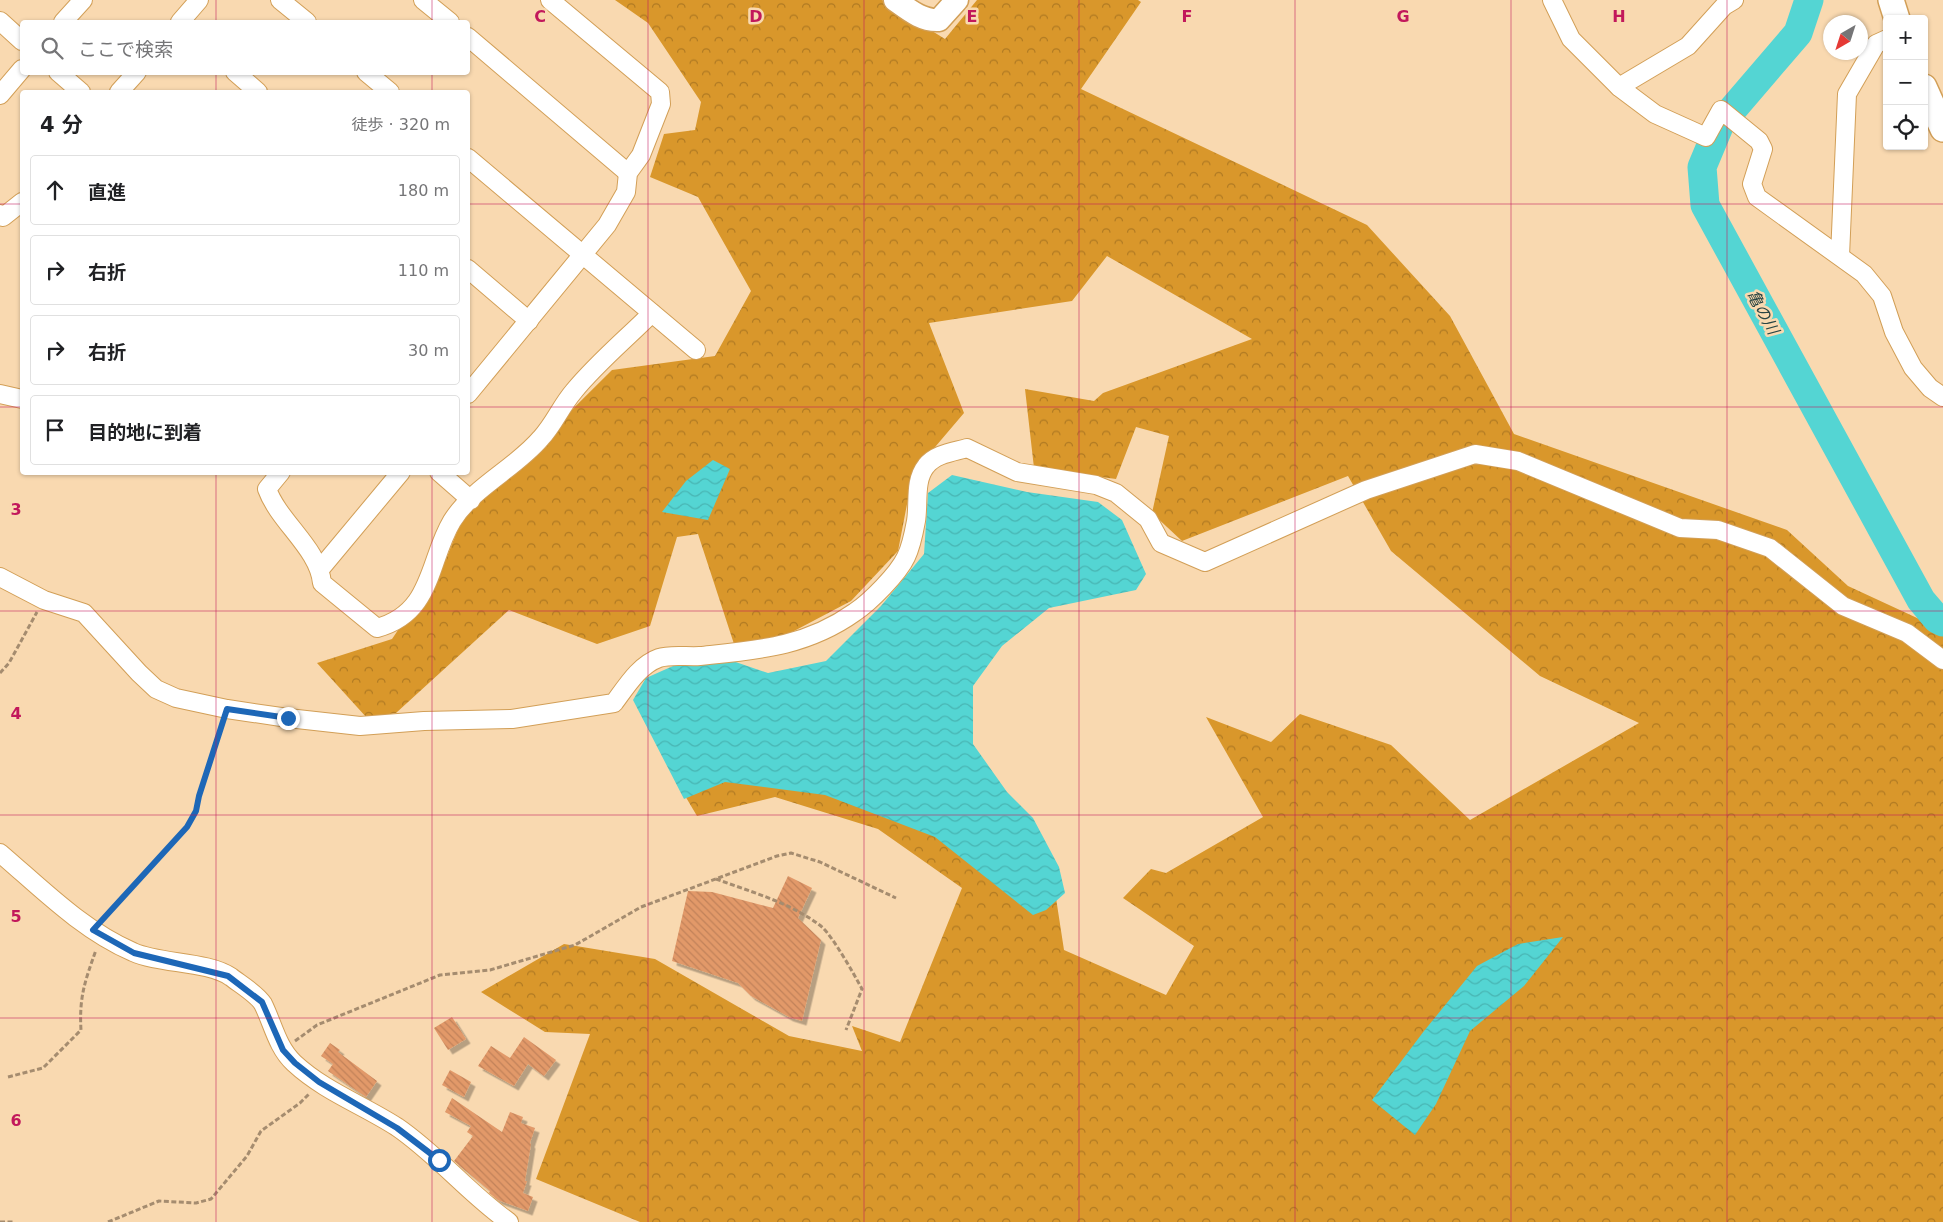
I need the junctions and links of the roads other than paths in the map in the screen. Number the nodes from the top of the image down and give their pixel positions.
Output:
1 (83, 0) edge
2 (199, 0) edge
3 (280, 0) edge
4 (423, 0) edge
5 (550, 0) edge
6 (895, 0) edge
7 (957, 0) edge
8 (1552, 0) edge
9 (1734, 0) edge
10 (1891, 0) edge
11 (1896, 15) edge
12 (65, 20) edge
13 (182, 20) edge
14 (305, 20) edge
15 (448, 20) edge
16 (0, 21) edge
17 (20, 39) edge
18 (470, 40) edge
19 (1883, 41) edge
20 (20, 71) edge
21 (61, 75) edge
22 (134, 75) edge
23 (238, 75) edge
24 (370, 75) edge
25 (1619, 87) junction
26 (79, 90) edge
27 (122, 90) edge
28 (256, 90) edge
29 (388, 90) edge
30 (0, 95) edge
31 (1928, 96) edge
32 (1943, 129) edge
33 (470, 160) edge
34 (628, 173) junction
35 (20, 204) edge
36 (0, 214) edge
37 (583, 256) junction
38 (1840, 256) junction
39 (470, 271) edge
40 (652, 313) junction
41 (529, 321) junction
42 (696, 350) dead end
43 (470, 387) edge
44 (0, 394) edge
45 (1943, 397) edge
46 (20, 399) edge
47 (279, 475) edge
48 (399, 475) edge
49 (443, 475) edge
50 (471, 500) junction
51 (321, 568) junction
52 (0, 577) edge
53 (1943, 660) edge
54 (0, 853) edge
55 (509, 1222) edge

1 - 12 street
2 - 13 street
3 - 14 street
4 - 15 street
5 - 34 street
6 - 7 street
8 - 25 street
9 - 25 street
10 - 11 main road
16 - 17 street
18 - 34 street
19 - 38 street
20 - 30 street
21 - 26 street
22 - 27 street
23 - 28 street
24 - 29 street
25 - 38 street
31 - 32 main road
33 - 37 street
34 - 37 street
35 - 36 street
37 - 40 street
37 - 41 street
38 - 45 street
39 - 41 street
40 - 42 street
40 - 50 street
41 - 43 street
44 - 46 street
47 - 51 street
48 - 51 street
49 - 50 street
50 - 51 street
52 - 53 street
54 - 55 street

